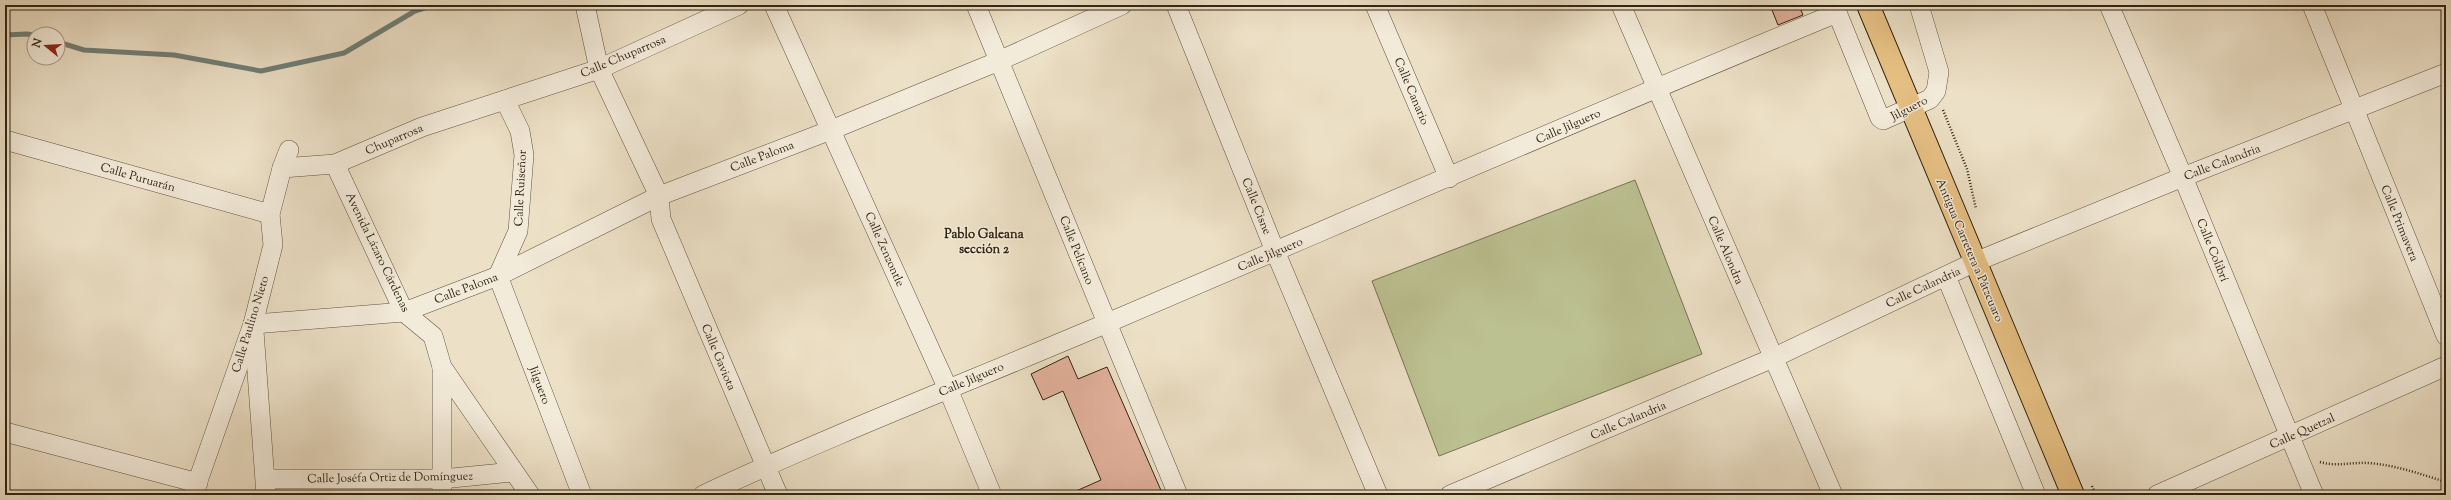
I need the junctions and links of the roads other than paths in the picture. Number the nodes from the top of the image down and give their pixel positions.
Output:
1 (585, 5) edge
2 (739, 5) edge
3 (774, 5) edge
4 (976, 5) edge
5 (1122, 5) edge
6 (1176, 5) edge
7 (1375, 5) edge
8 (1621, 5) edge
9 (1868, 5) edge
10 (1918, 5) edge
11 (2109, 5) edge
12 (2312, 5) edge
13 (1835, 9) edge
14 (999, 61) junction
15 (599, 69) junction
16 (2446, 74) edge
17 (1656, 87) junction
18 (505, 100) junction
19 (1911, 108) junction
20 (2354, 111) junction
21 (831, 130) junction
22 (5, 140) edge
23 (289, 150) dead end
24 (335, 164) junction
25 (282, 168) junction
26 (2183, 177) junction
27 (1449, 178) junction
28 (659, 196) junction
29 (640, 207) junction
30 (270, 214) junction
31 (661, 219) junction
32 (1275, 251) junction
33 (1975, 262) junction
34 (498, 276) junction
35 (1946, 276) junction
36 (404, 312) junction
37 (1107, 323) junction
38 (253, 324) junction
39 (2446, 336) edge
40 (1773, 358) junction
41 (2446, 366) edge
42 (442, 367) junction
43 (948, 389) junction
44 (5, 432) edge
45 (2289, 437) junction
46 (766, 466) junction
47 (513, 472) junction
48 (266, 487) edge
49 (442, 487) edge
50 (196, 489) edge
51 (530, 495) edge
52 (582, 495) edge
53 (703, 495) edge
54 (778, 495) edge
55 (992, 495) edge
56 (1178, 495) edge
57 (1378, 495) edge
58 (1450, 495) edge
59 (1833, 495) edge
60 (2036, 495) edge
61 (2073, 495) edge
62 (2157, 495) edge
63 (2314, 495) edge

1 - 15 street, Calle Gaviota
2 - 15 street, Calle Chuparrosa
3 - 21 street, Calle Zenzontle
4 - 14 street, Calle Pelícano
5 - 14 street, Calle Paloma
6 - 32 street, Calle Cisne
7 - 27 street, Calle Canario
8 - 17 street, Calle Alondra
9 - 19 main road, Antigua Carretera a Pátzcuaro
10 - 19 street, Jilguero
11 - 26 street, Calle Colibrí
12 - 20 street, Calle Primavera
13 - 17 street, Calle Jilguero
13 - 19 street, Jilguero
14 - 21 street, Calle Paloma
14 - 37 street, Calle Pelícano
15 - 18 street, Calle Chuparrosa
15 - 28 street, Calle Gaviota
16 - 20 street, Calle Calandria
17 - 27 street, Calle Jilguero
17 - 40 street, Calle Alondra
18 - 24 street, Chuparrosa
18 - 34 street, Calle Ruiseñor
19 - 33 main road, Antigua Carretera a Pátzcuaro
20 - 26 street, Calle Calandria
20 - 39 street, Calle Primavera
21 - 28 street, Calle Paloma
21 - 43 street, Calle Zenzontle
22 - 30 street, Calle Puruarán
23 - 25 street, Calle Paulino Nieto
24 - 25 street, Chuparrosa
24 - 36 street, Avenida Lázaro Cárdenas
25 - 30 street, Calle Paulino Nieto
26 - 33 street, Calle Calandria
26 - 45 street, Calle Colibrí
27 - 32 street, Calle Jilguero
28 - 29 street, Calle Paloma
28 - 31 street, Calle Gaviota
29 - 31 street
29 - 34 street, Calle Paloma
30 - 38 street, Calle Paulino Nieto
31 - 46 street, Calle Gaviota
32 - 37 street, Calle Jilguero
32 - 57 street, Calle Cisne
33 - 35 street, Calle Calandria
33 - 61 main road, Antigua Carretera a Pátzcuaro
34 - 36 street, Calle Paloma
34 - 52 street, Jilguero
35 - 40 street, Calle Calandria
35 - 60 street
36 - 38 street, Calle Paloma
36 - 42 street, Avenida Lázaro Cárdenas
37 - 43 street, Calle Jilguero
37 - 56 street, Calle Pelícano
38 - 48 street
38 - 50 street, Calle Paulino Nieto
40 - 58 street, Calle Calandria
40 - 59 street, Calle Alondra
41 - 45 street, Calle Quetzal
42 - 47 street, Avenida Lázaro Cárdenas
42 - 49 street
43 - 46 street, Calle Jilguero
43 - 55 street, Calle Zenzontle
44 - 50 street
45 - 62 street, Calle Quetzal
45 - 63 street, Calle Colibrí
46 - 53 street, Calle Jilguero
46 - 54 street, Calle Gaviota
47 - 49 street, Calle Joséfa Ortiz de Domínguez
47 - 51 street, Avenida Lázaro Cárdenas
48 - 49 street, Calle Joséfa Ortiz de Domínguez

